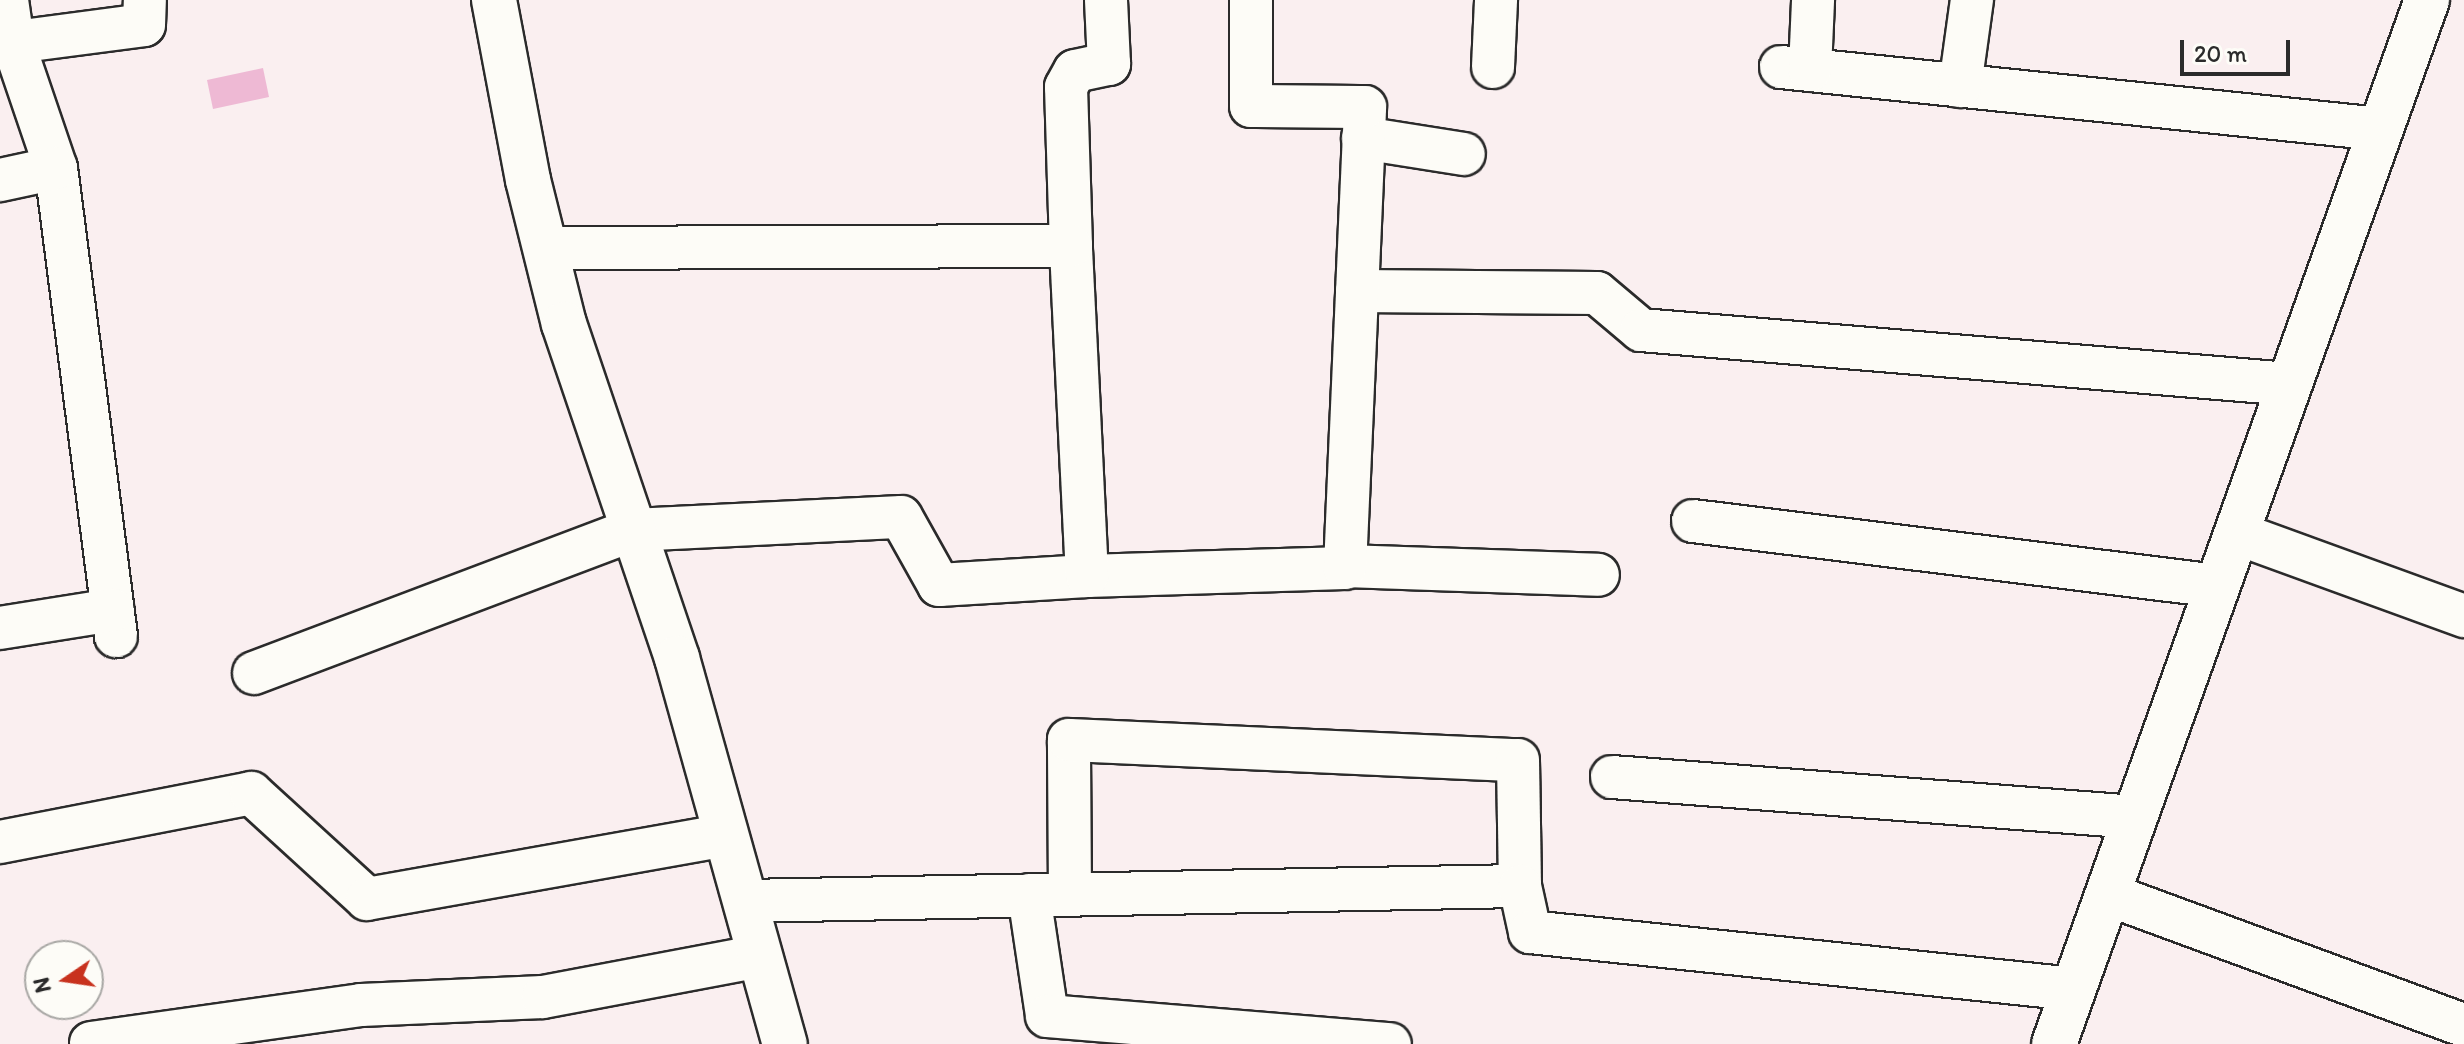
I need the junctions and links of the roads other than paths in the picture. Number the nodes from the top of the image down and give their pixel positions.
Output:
1 (7, 0) edge
2 (145, 0) edge
3 (494, 0) edge
4 (1106, 0) edge
5 (1251, 0) edge
6 (1496, 0) edge
7 (1813, 0) edge
8 (1972, 0) edge
9 (2427, 0) edge
10 (6, 43) edge
11 (1493, 67) dead end
12 (1960, 86) junction
13 (2380, 129) junction
14 (1363, 138) junction
15 (1464, 154) dead end
16 (56, 168) junction
17 (0, 180) edge
18 (1071, 246) junction
19 (545, 248) junction
20 (1357, 291) junction
21 (2289, 384) junction
22 (1693, 521) dead end
23 (633, 530) junction
24 (2236, 533) junction
25 (1345, 566) junction
26 (1598, 575) dead end
27 (1087, 576) junction
28 (2217, 586) junction
29 (2464, 616) edge
30 (0, 628) edge
31 (254, 673) dead end
32 (1612, 777) dead end
33 (2135, 817) junction
34 (726, 835) junction
35 (0, 842) edge
36 (1520, 886) junction
37 (1070, 894) junction
38 (2107, 894) junction
39 (1029, 895) junction
40 (745, 901) junction
41 (760, 956) junction
42 (2073, 989) junction
43 (2464, 1025) edge
44 (91, 1043) edge
45 (785, 1044) edge
46 (1390, 1044) edge
47 (2054, 1044) edge

1 - 10 street
2 - 10 street
3 - 19 street
4 - 18 street
5 - 14 street
6 - 11 street
7 - 12 street
8 - 12 street
9 - 13 street
10 - 16 street
12 - 13 street
13 - 21 street
14 - 15 street
14 - 20 street
16 - 17 street
16 - 30 street
18 - 19 street
18 - 27 street
19 - 23 street
20 - 21 street
20 - 25 street
21 - 24 street
22 - 28 street
23 - 27 street
23 - 31 street
23 - 34 street
24 - 28 street
24 - 29 street
25 - 26 street
25 - 27 street
28 - 33 street
32 - 33 street
33 - 38 street
34 - 35 street
34 - 40 street
36 - 37 street
36 - 37 street
36 - 42 street
37 - 39 street
38 - 42 street
38 - 43 street
39 - 40 street
39 - 46 street
40 - 41 street
41 - 44 street
41 - 45 street
42 - 47 street

